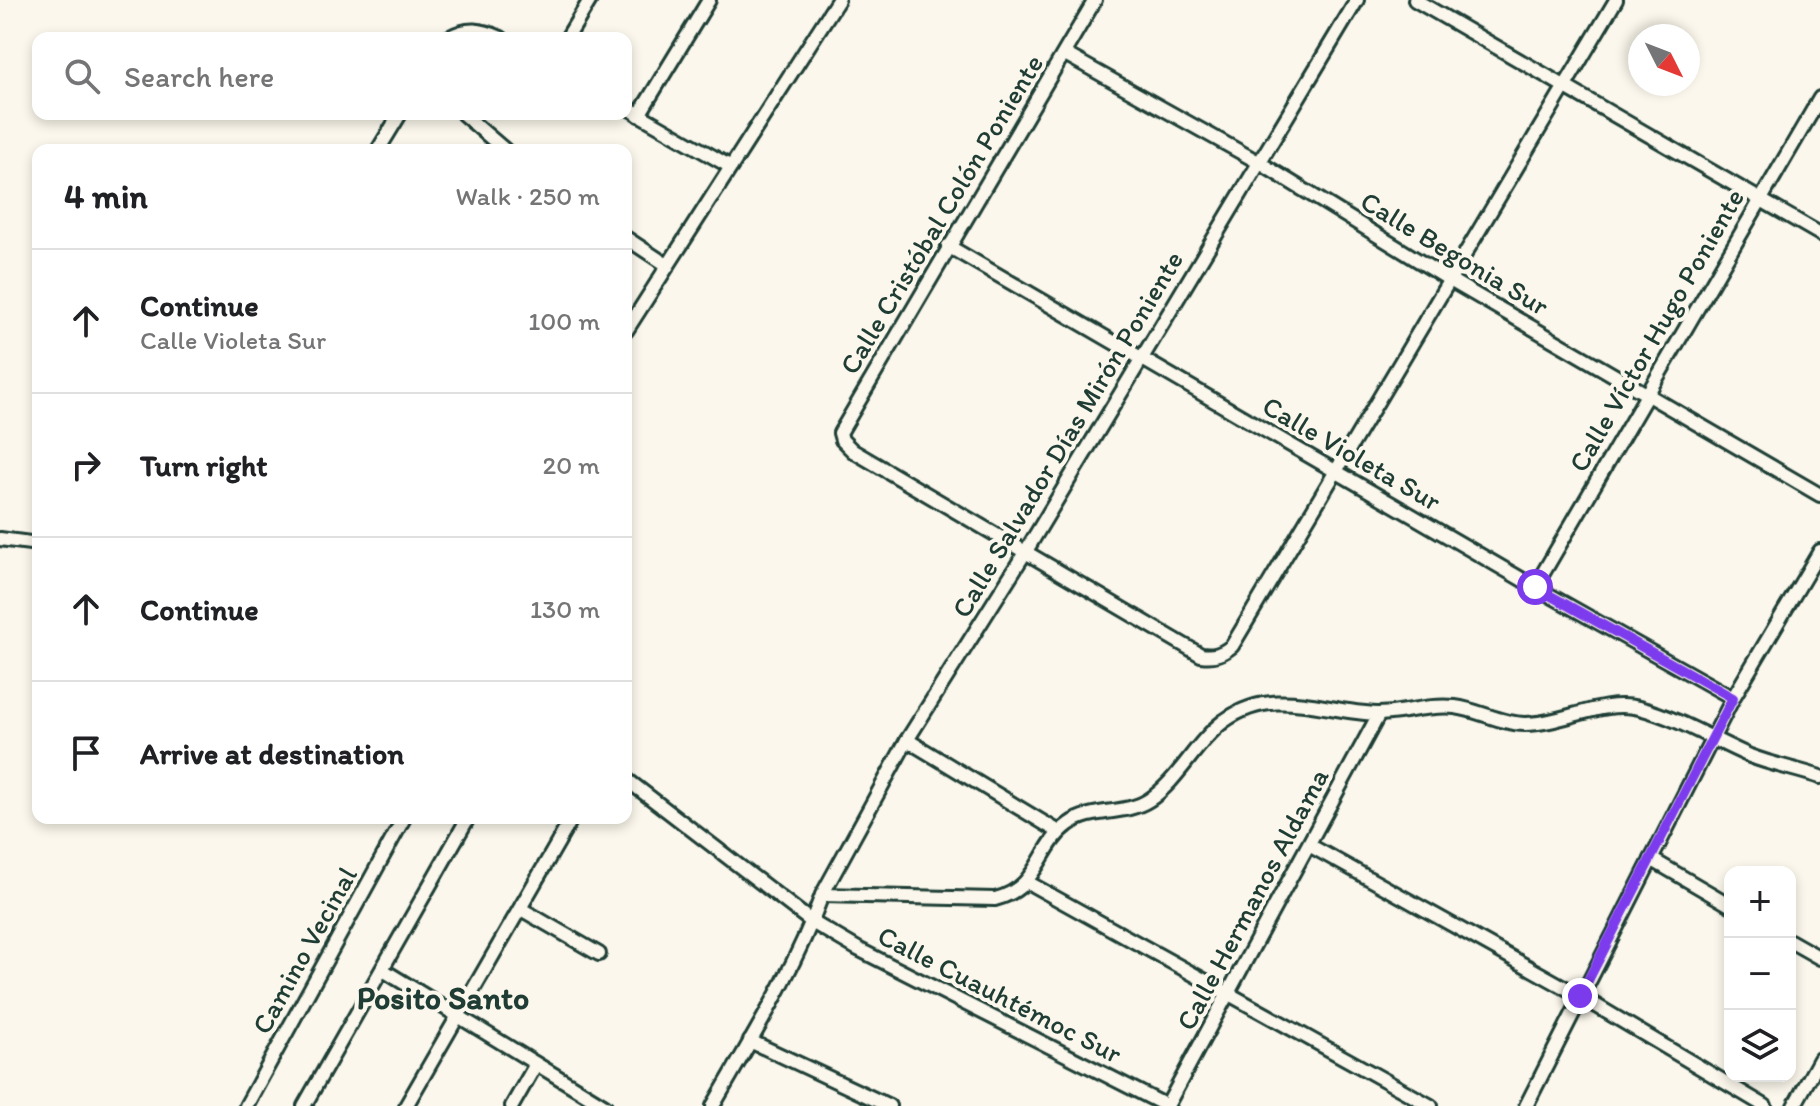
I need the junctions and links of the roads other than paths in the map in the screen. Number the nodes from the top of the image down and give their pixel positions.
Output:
1 (590, 0) edge
2 (709, 0) edge
3 (838, 0) edge
4 (1095, 0) edge
5 (1357, 0) edge
6 (1415, 0) edge
7 (1616, 0) edge
8 (460, 32) edge
9 (486, 32) edge
10 (571, 32) edge
11 (1065, 54) junction
12 (1566, 86) junction
13 (1820, 98) edge
14 (632, 111) edge
15 (639, 115) junction
16 (396, 120) edge
17 (470, 120) edge
18 (382, 144) edge
19 (496, 144) edge
20 (1260, 163) junction
21 (731, 167) junction
22 (1760, 199) junction
23 (1820, 234) edge
24 (632, 242) edge
25 (948, 246) junction
26 (667, 265) junction
27 (1450, 280) junction
28 (632, 321) edge
29 (1141, 358) junction
30 (1646, 393) junction
31 (1335, 472) junction
32 (1820, 495) edge
33 (0, 539) edge
34 (32, 543) edge
35 (1026, 551) junction
36 (1820, 551) edge
37 (1535, 587) junction
38 (1733, 698) junction
39 (1379, 714) junction
40 (1712, 738) junction
41 (907, 740) junction
42 (1820, 777) edge
43 (632, 784) edge
44 (401, 824) edge
45 (465, 824) edge
46 (569, 824) edge
47 (1059, 832) junction
48 (1309, 845) junction
49 (1651, 859) junction
50 (1027, 882) junction
51 (822, 895) junction
52 (1724, 902) edge
53 (521, 909) junction
54 (812, 922) junction
55 (1796, 944) edge
56 (599, 954) dead end
57 (1820, 958) edge
58 (383, 970) junction
59 (1228, 993) junction
60 (1580, 996) junction
61 (457, 1014) junction
62 (750, 1041) junction
63 (1820, 1059) edge
64 (536, 1064) junction
65 (246, 1106) edge
66 (304, 1106) edge
67 (406, 1106) edge
68 (512, 1106) edge
69 (605, 1106) edge
70 (713, 1106) edge
71 (889, 1106) edge
72 (1167, 1106) edge
73 (1431, 1106) edge
74 (1526, 1106) edge
75 (1765, 1106) edge
76 (1794, 1106) edge

1 - 10 street
2 - 15 street
3 - 21 street
4 - 11 street, Calle Cristóbal Colón Poniente
5 - 20 street, Calle Salvador Días Mirón Poniente
6 - 12 street
7 - 12 street
8 - 9 street
11 - 20 street, Calle Begonia Sur
11 - 25 street, Calle Cristóbal Colón Poniente
12 - 22 street
12 - 27 street
13 - 22 street, Calle Víctor Hugo Poniente
14 - 15 street
15 - 21 street
16 - 18 street
17 - 19 street
20 - 27 street, Calle Begonia Sur
20 - 29 street, Calle Salvador Días Mirón Poniente
21 - 26 street
22 - 23 street
22 - 30 street, Calle Víctor Hugo Poniente
24 - 26 street
25 - 29 street, Calle Violeta Sur
25 - 35 street, Calle Cristóbal Colón Poniente
26 - 28 street
27 - 30 street, Calle Begonia Sur
27 - 31 street
29 - 31 street, Calle Violeta Sur
29 - 35 street, Calle Salvador Días Mirón Poniente
30 - 32 street, Calle Begonia Sur
30 - 37 street, Calle Víctor Hugo Poniente
31 - 35 street
31 - 37 street, Calle Violeta Sur
33 - 34 street
35 - 41 street, Calle Salvador Días Mirón Poniente
36 - 38 street
37 - 38 street, Calle Violeta Sur
38 - 40 street
39 - 40 street
39 - 47 street
39 - 48 street, Calle Hermanos Aldama
40 - 42 street
40 - 49 street
41 - 47 street
41 - 51 street, Calle Salvador Días Mirón Poniente
43 - 54 street, Calle Cuauhtémoc Sur
44 - 65 street, Camino Vecinal
45 - 58 street
46 - 53 street
47 - 50 street
48 - 59 street, Calle Hermanos Aldama
48 - 60 street
49 - 52 street
49 - 60 street
50 - 51 street
50 - 59 street
51 - 54 street, Calle Salvador Días Mirón Poniente
53 - 56 street
53 - 61 street
54 - 62 street, Calle Salvador Días Mirón Poniente
54 - 72 street, Calle Cuauhtémoc Sur
55 - 57 street
58 - 61 street
58 - 66 street
59 - 72 street, Calle Hermanos Aldama
59 - 73 street
60 - 74 street
60 - 75 street
61 - 64 street
61 - 67 street
62 - 70 street, Calle Salvador Días Mirón Poniente
62 - 71 street
63 - 76 street
64 - 68 street
64 - 69 street

